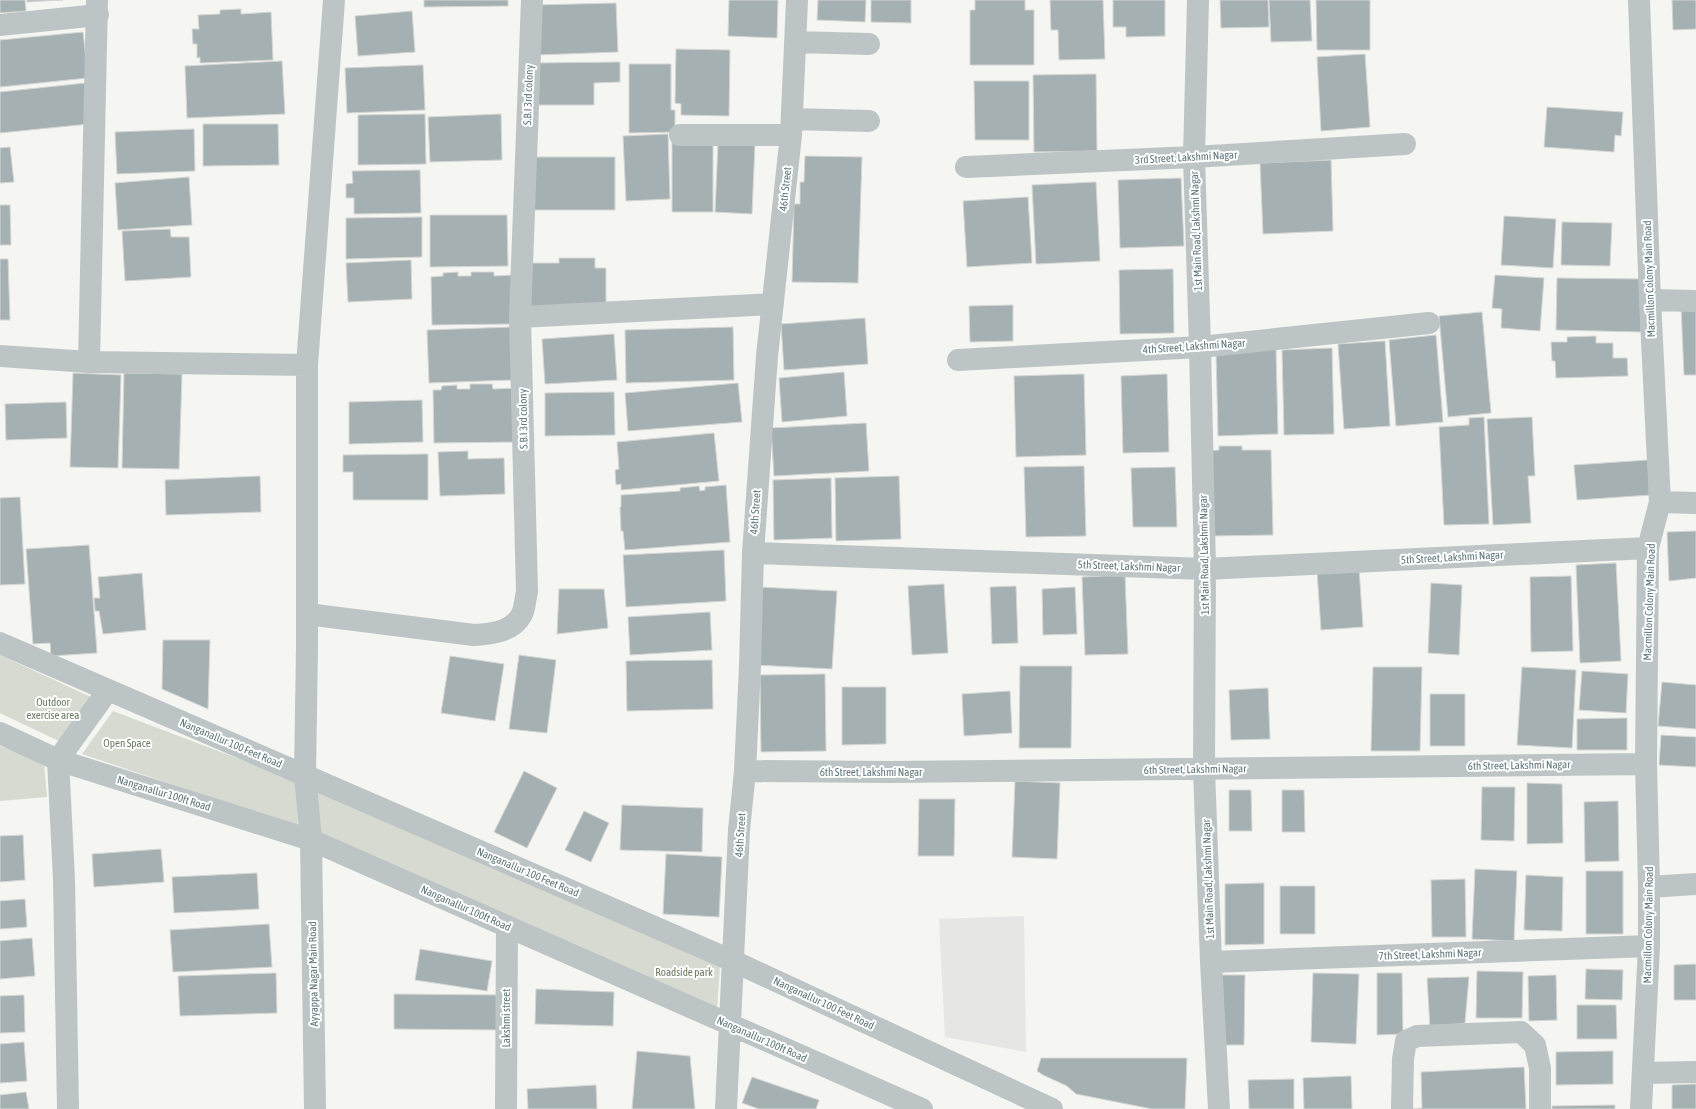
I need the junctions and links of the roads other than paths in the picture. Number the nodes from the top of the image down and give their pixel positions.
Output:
1 (334, 0) edge
2 (532, 0) edge
3 (797, 0) edge
4 (1198, 0) edge
5 (1638, 0) edge
6 (97, 8) edge
7 (0, 25) edge
8 (795, 42) junction
9 (868, 44) dead end
10 (869, 121) dead end
11 (791, 127) junction
12 (680, 135) dead end
13 (1404, 144) dead end
14 (1194, 156) junction
15 (966, 167) dead end
16 (1650, 300) junction
17 (1696, 301) edge
18 (773, 304) junction
19 (520, 317) junction
20 (1429, 323) dead end
21 (1200, 347) junction
22 (0, 356) edge
23 (958, 360) dead end
24 (89, 362) junction
25 (307, 365) junction
26 (1660, 502) junction
27 (1696, 503) edge
28 (1648, 548) junction
29 (753, 553) junction
30 (1204, 569) junction
31 (308, 614) junction
32 (0, 643) edge
33 (108, 690) junction
34 (0, 733) edge
35 (58, 760) junction
36 (1646, 764) junction
37 (1204, 769) junction
38 (745, 771) junction
39 (305, 775) junction
40 (311, 840) junction
41 (1696, 884) edge
42 (1649, 887) junction
43 (506, 926) junction
44 (1649, 946) junction
45 (733, 961) junction
46 (1211, 962) junction
47 (730, 1025) junction
48 (1696, 1072) edge
49 (1643, 1073) junction
50 (68, 1109) edge
51 (315, 1109) edge
52 (506, 1109) edge
53 (726, 1109) edge
54 (922, 1109) edge
55 (1052, 1109) edge
56 (1219, 1109) edge
57 (1402, 1109) edge
58 (1540, 1109) edge
59 (1641, 1109) edge

1 - 25 street, Ayyappa Nagar Main Road
2 - 19 street, S.B.I 3rd colony
3 - 8 street, 46th Street
4 - 14 street, 1st Main Road, Lakshmi Nagar
5 - 16 street, Macmillon Colony Main Road
6 - 7 street
6 - 24 street
8 - 9 street
8 - 11 street, 46th Street
10 - 11 street
11 - 12 street
11 - 18 street, 46th Street
13 - 14 street, 3rd Street, Lakshmi Nagar
14 - 15 street, 3rd Street, Lakshmi Nagar
14 - 21 street, 1st Main Road, Lakshmi Nagar
16 - 17 street
16 - 26 street, Macmillon Colony Main Road
18 - 19 street
18 - 29 street, 46th Street
19 - 31 street, S.B.I 3rd colony
20 - 21 street, 4th Street, Lakshmi Nagar
21 - 23 street, 4th Street, Lakshmi Nagar
21 - 30 street, 1st Main Road, Lakshmi Nagar
22 - 24 street
24 - 25 street
25 - 31 street, Ayyappa Nagar Main Road
26 - 27 street
26 - 28 street, Macmillon Colony Main Road
28 - 30 street, 5th Street, Lakshmi Nagar
28 - 36 street, Macmillon Colony Main Road
29 - 30 street, 5th Street, Lakshmi Nagar
29 - 38 street, 46th Street
30 - 37 street, 1st Main Road, Lakshmi Nagar
31 - 39 street, Ayyappa Nagar Main Road
32 - 33 street, Nanganallur 100 Feet Road
33 - 35 street
33 - 39 street, Nanganallur 100 Feet Road
34 - 35 street, Nanganallur 100ft Road
35 - 40 street, Nanganallur 100ft Road
35 - 50 street
36 - 37 street, 6th Street, Lakshmi Nagar
36 - 42 street, Macmillon Colony Main Road
37 - 38 street, 6th Street, Lakshmi Nagar
37 - 46 street, 1st Main Road, Lakshmi Nagar
38 - 45 street, 46th Street
39 - 40 street, Ayyappa Nagar Main Road
39 - 45 street, Nanganallur 100 Feet Road
40 - 43 street, Nanganallur 100ft Road
40 - 51 street, Ayyappa Nagar Main Road
41 - 42 street
42 - 44 street, Macmillon Colony Main Road
43 - 47 street, Nanganallur 100ft Road
43 - 52 street, Lakshmi street
44 - 46 street, 7th Street, Lakshmi Nagar
44 - 49 street, Macmillon Colony Main Road
45 - 47 street, 46th Street
45 - 55 street, Nanganallur 100 Feet Road
46 - 56 street, 1st Main Road, Lakshmi Nagar
47 - 53 street, 46th Street
47 - 54 street, Nanganallur 100ft Road
48 - 49 street
49 - 59 street, Macmillon Colony Main Road
57 - 58 street

